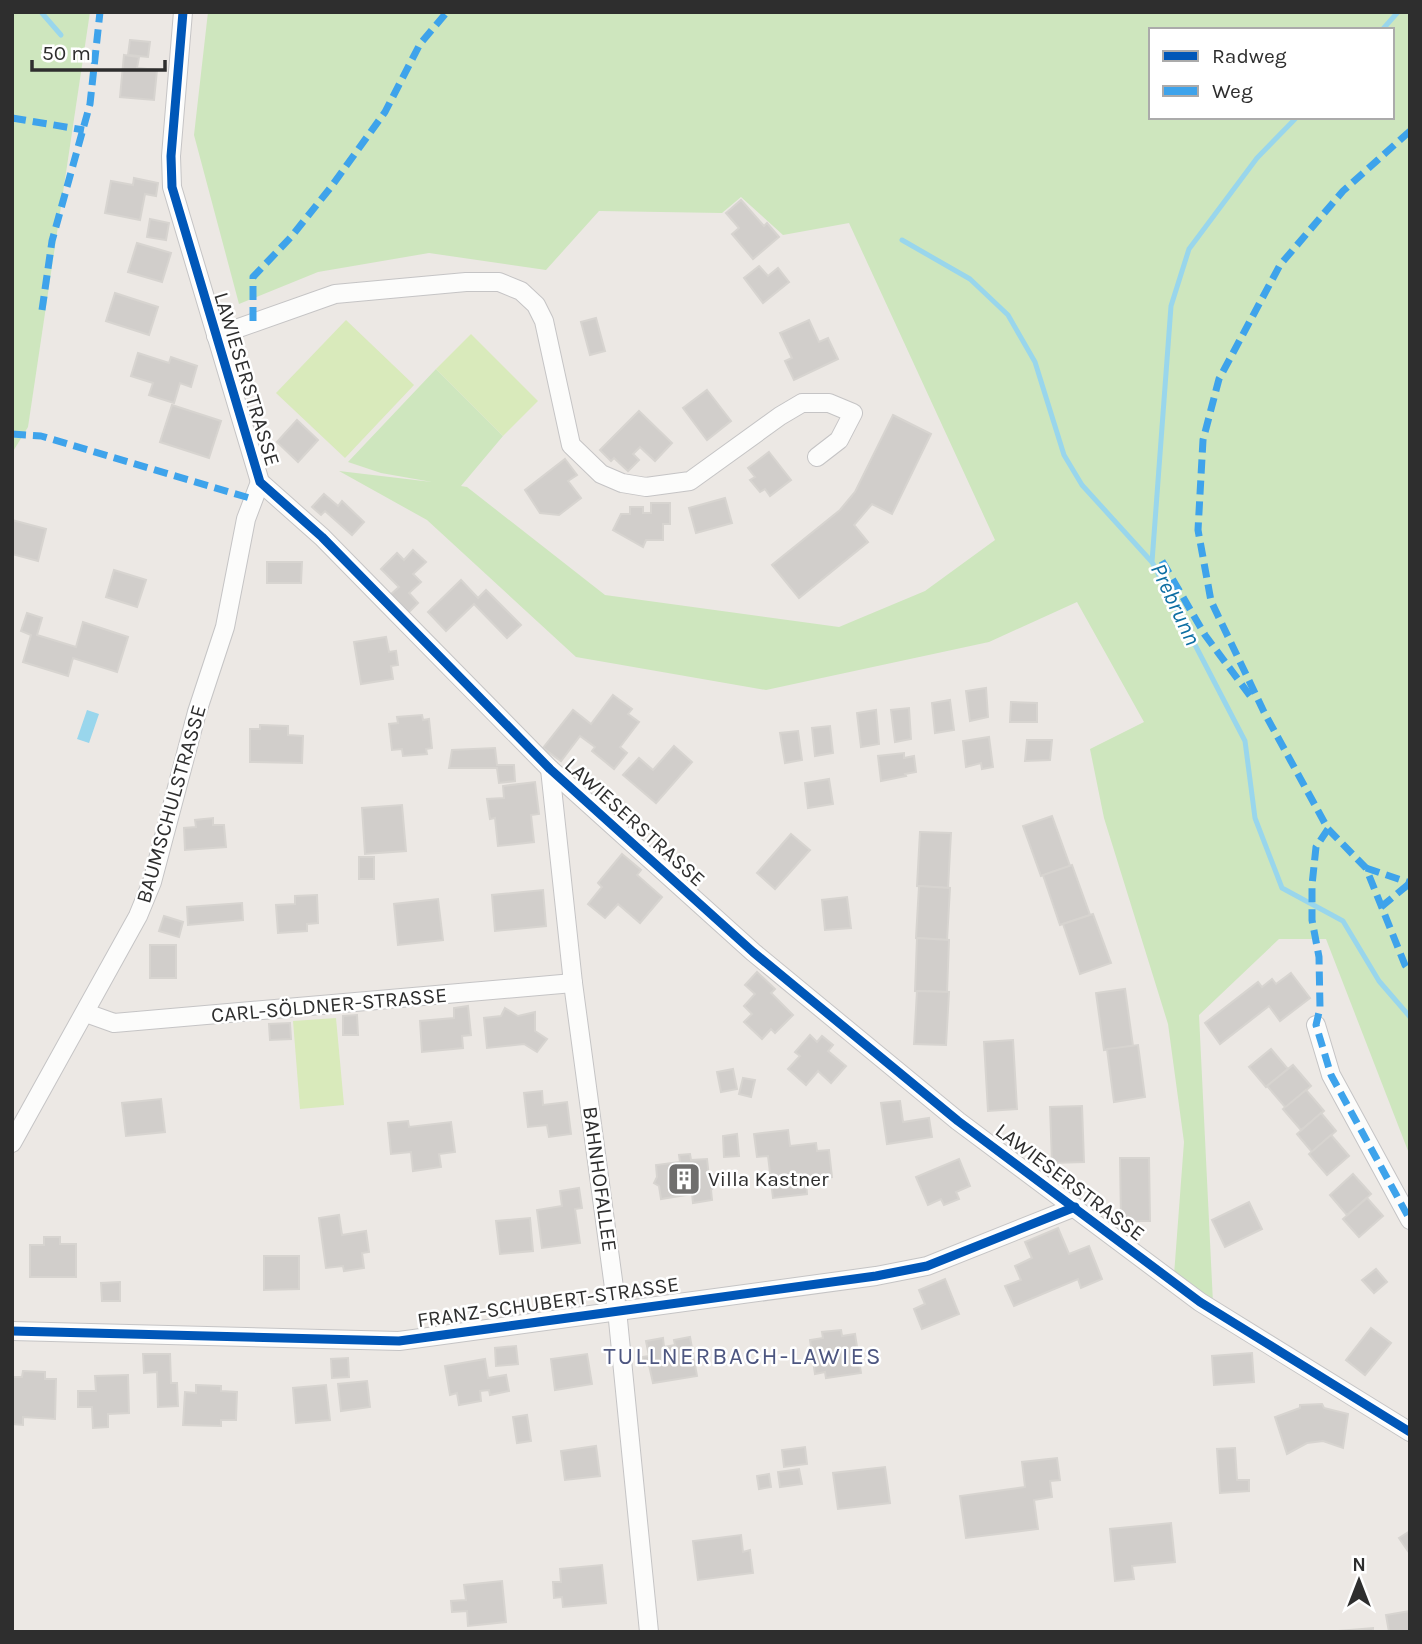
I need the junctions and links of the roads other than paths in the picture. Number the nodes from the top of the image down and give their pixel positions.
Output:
1 (183, 12) edge
2 (216, 336) junction
3 (817, 457) dead end
4 (260, 482) junction
5 (550, 769) junction
6 (573, 983) junction
7 (86, 1013) junction
8 (1316, 1025) dead end
9 (12, 1143) edge
10 (1075, 1207) junction
11 (1410, 1220) edge
12 (617, 1310) junction
13 (12, 1331) edge
14 (1410, 1432) edge
15 (649, 1632) edge

1 - 2 street, LAWIESERSTRASSE
2 - 3 street
2 - 4 street, LAWIESERSTRASSE
4 - 5 street, LAWIESERSTRASSE
4 - 7 street, BAUMSCHULSTRASSE
5 - 6 street, BAHNHOFALLEE
5 - 10 street, LAWIESERSTRASSE
6 - 7 street, CARL-SÖLDNER-STRASSE
6 - 12 street, BAHNHOFALLEE
7 - 9 street, BAUMSCHULSTRASSE
8 - 11 street
10 - 12 street, FRANZ-SCHUBERT-STRASSE
10 - 14 street, LAWIESERSTRASSE
12 - 13 street, FRANZ-SCHUBERT-STRASSE
12 - 15 street, BAHNHOFALLEE

